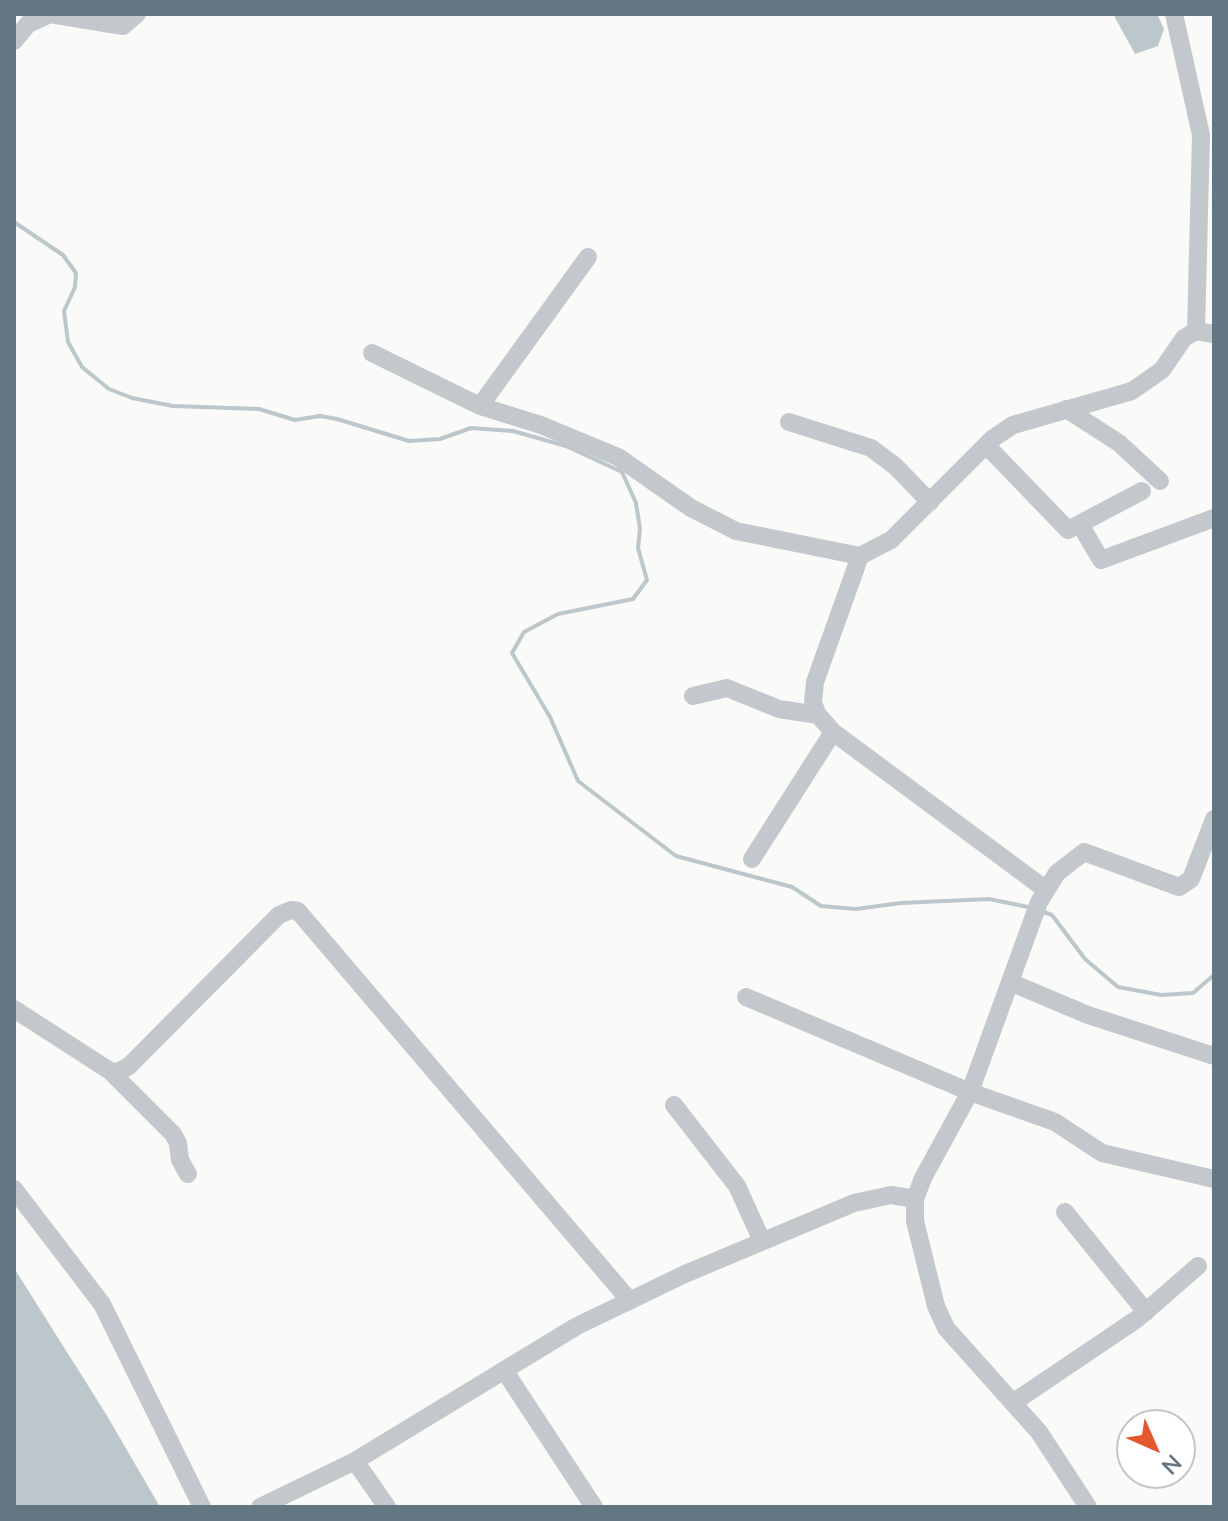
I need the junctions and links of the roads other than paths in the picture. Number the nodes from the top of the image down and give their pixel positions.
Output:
1 (137, 14) edge
2 (1174, 14) edge
3 (14, 41) edge
4 (588, 257) dead end
5 (1214, 285) edge
6 (1197, 303) junction
7 (1205, 333) edge
8 (372, 353) dead end
9 (480, 406) junction
10 (1066, 409) junction
11 (789, 422) dead end
12 (986, 445) junction
13 (1160, 481) dead end
14 (1142, 491) dead end
15 (930, 502) junction
16 (1214, 518) edge
17 (1081, 526) junction
18 (860, 556) junction
19 (693, 696) dead end
20 (818, 715) junction
21 (833, 732) junction
22 (1214, 819) edge
23 (752, 859) dead end
24 (1039, 904) junction
25 (1012, 983) junction
26 (746, 997) dead end
27 (14, 1009) edge
28 (1214, 1056) edge
29 (110, 1071) junction
30 (970, 1092) junction
31 (674, 1105) dead end
32 (188, 1174) dead end
33 (1214, 1179) edge
34 (14, 1189) edge
35 (915, 1199) junction
36 (1065, 1212) dead end
37 (762, 1241) junction
38 (1198, 1266) dead end
39 (630, 1301) junction
40 (1146, 1312) junction
41 (504, 1370) junction
42 (1014, 1402) junction
43 (355, 1461) junction
44 (202, 1507) edge
45 (260, 1507) edge
46 (387, 1507) edge
47 (594, 1507) edge
48 (1088, 1507) edge

1 - 3 street
2 - 6 street
4 - 9 street
5 - 6 street
6 - 7 street
7 - 10 street
8 - 9 street
9 - 18 street
10 - 12 street
10 - 13 street
11 - 15 street
12 - 15 street
12 - 17 street
14 - 17 street
15 - 18 street
16 - 17 street
18 - 20 street
19 - 20 street
20 - 21 street
21 - 23 street
21 - 24 street
22 - 24 street
24 - 25 street
25 - 28 street
25 - 30 street
26 - 30 street
27 - 29 street
29 - 32 street
29 - 39 street
30 - 33 street
30 - 35 street
31 - 37 street
34 - 44 street
35 - 37 street
35 - 42 street
36 - 40 street
37 - 39 street
38 - 40 street
39 - 41 street
40 - 42 street
41 - 43 street
41 - 47 street
42 - 48 street
43 - 45 street
43 - 46 street

